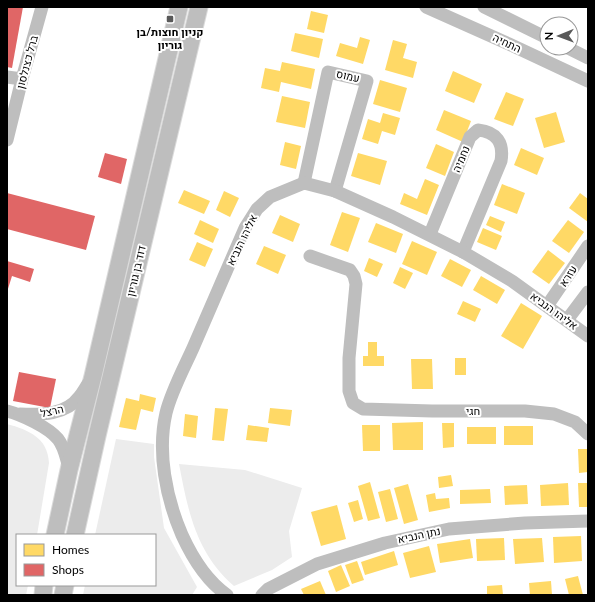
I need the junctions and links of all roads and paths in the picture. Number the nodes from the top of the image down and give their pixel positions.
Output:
1 (42, 7) edge
2 (179, 7) edge
3 (199, 7) edge
4 (426, 7) edge
5 (484, 7) edge
6 (539, 34) edge
7 (579, 54) edge
8 (588, 58) edge
9 (7, 77) edge
10 (22, 79) junction
11 (588, 81) edge
12 (7, 140) edge
13 (304, 182) junction
14 (335, 191) junction
15 (430, 234) junction
16 (588, 246) edge
17 (463, 252) junction
18 (310, 256) dead end
19 (588, 292) edge
20 (547, 306) junction
21 (567, 320) junction
22 (588, 336) edge
23 (93, 376) junction
24 (13, 413) edge
25 (588, 434) edge
26 (69, 470) junction
27 (588, 521) edge
28 (55, 534) edge
29 (75, 534) edge
30 (227, 595) edge
31 (262, 595) edge

1 - 10 street, ברל כצנלסון
2 - 23 main road, דוד בן גוריון
3 - 29 main road, דוד בן גוריון
4 - 11 street, התחיה
5 - 6 street, התחיה
7 - 8 street
9 - 10 street
10 - 12 street, ברל כצנלסון
13 - 14 street, אליהו הנביא
13 - 14 street, עמוס
13 - 30 street, אליהו הנביא
14 - 15 street, אליהו הנביא
15 - 17 street, אליהו הנביא
15 - 17 street, נחמיה
16 - 20 street, עזרא
17 - 20 street, אליהו הנביא
18 - 25 street, חגי
19 - 21 street
20 - 21 street, אליהו הנביא
21 - 22 street, אליהו הנביא
23 - 24 street, הרצל
23 - 26 main road, דוד בן גוריון
24 - 26 street, הרצל
26 - 28 main road, דוד בן גוריון
27 - 31 street, נתן הנביא

